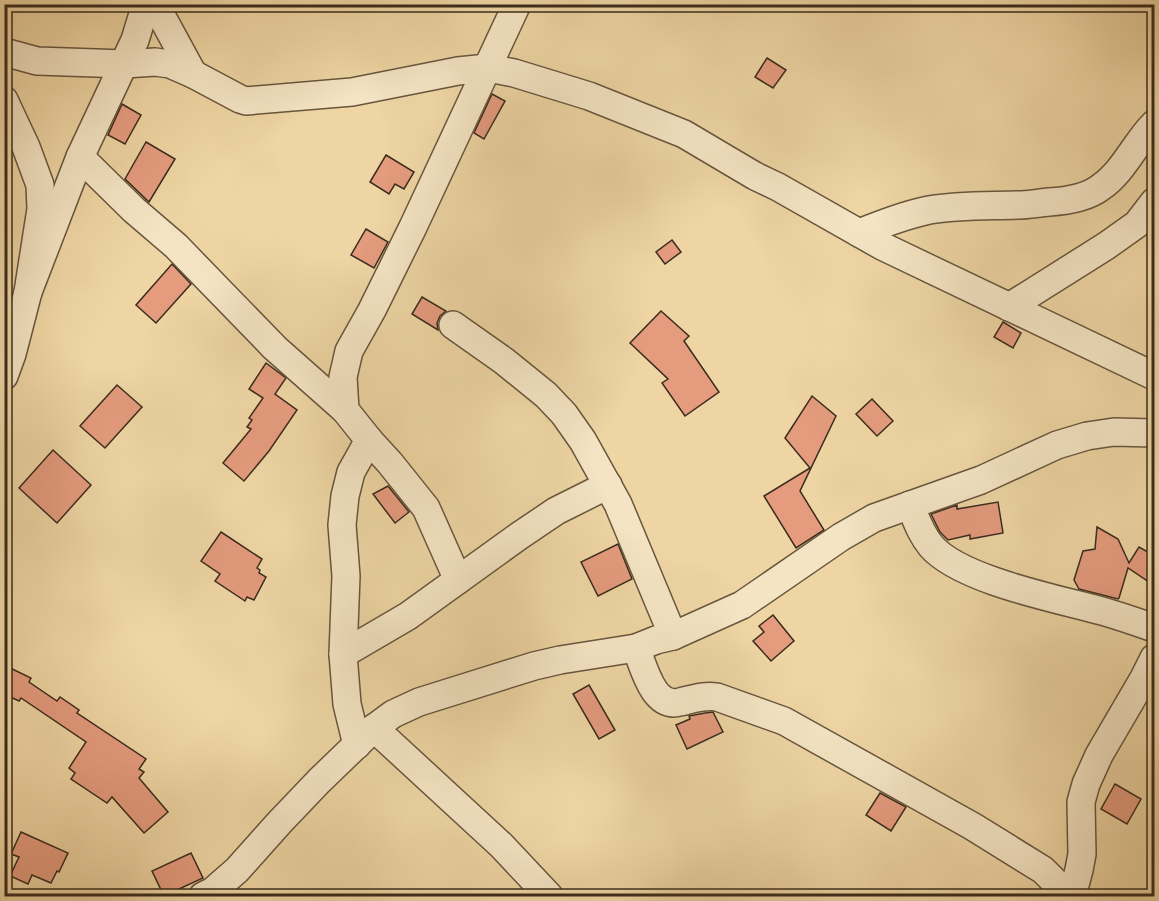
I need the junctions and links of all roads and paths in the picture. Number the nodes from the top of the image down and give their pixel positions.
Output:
1 (146, 4) edge
2 (155, 4) edge
3 (517, 4) edge
4 (4, 52) edge
5 (125, 64) junction
6 (488, 68) junction
7 (193, 74) junction
8 (4, 100) edge
9 (1155, 124) edge
10 (80, 157) junction
11 (1155, 202) edge
12 (859, 233) junction
13 (28, 292) junction
14 (1009, 307) junction
15 (453, 325) dead end
16 (4, 376) edge
17 (1155, 376) edge
18 (345, 410) junction
19 (1155, 434) edge
20 (369, 440) junction
21 (608, 485) junction
22 (910, 505) junction
23 (458, 580) junction
24 (1155, 628) edge
25 (673, 636) junction
26 (636, 648) junction
27 (343, 654) junction
28 (1155, 658) edge
29 (365, 736) junction
30 (202, 897) edge
31 (549, 897) edge
32 (1064, 897) edge
33 (1072, 897) edge

1 - 5 street
2 - 7 street
3 - 6 street
4 - 5 street
5 - 7 street
5 - 10 street
6 - 7 street
6 - 12 street
6 - 18 street
8 - 13 street
9 - 12 street
10 - 13 street
10 - 18 street
11 - 14 street
12 - 14 street
13 - 16 street
14 - 17 street
15 - 21 street
18 - 20 street
19 - 22 street
20 - 23 street
20 - 27 street
21 - 23 street
21 - 25 street
22 - 24 street
22 - 25 street
23 - 27 street
25 - 26 street
26 - 29 street
26 - 32 street
27 - 29 street
28 - 33 street
29 - 30 street
29 - 31 street

